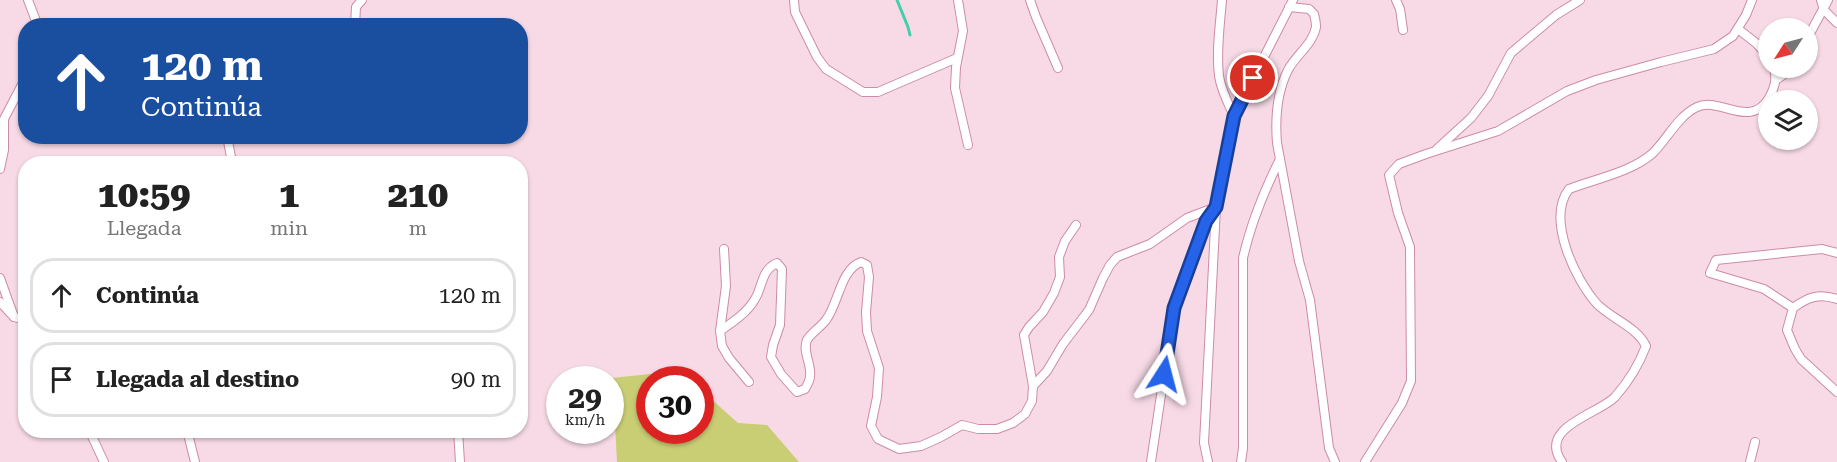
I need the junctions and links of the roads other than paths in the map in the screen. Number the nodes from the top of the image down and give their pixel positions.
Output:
1 (28, 0) edge
2 (362, 0) edge
3 (794, 0) edge
4 (958, 0) edge
5 (1030, 0) edge
6 (1222, 0) edge
7 (1396, 0) edge
8 (1580, 0) edge
9 (1752, 0) edge
10 (1821, 0) edge
11 (1828, 0) edge
12 (1291, 4) edge
13 (1824, 10) junction
14 (35, 18) edge
15 (355, 18) edge
16 (1818, 20) edge
17 (1837, 23) edge
18 (1738, 29) junction
19 (1403, 30) dead end
20 (1758, 45) edge
21 (957, 58) junction
22 (1058, 68) dead end
23 (1777, 78) edge
24 (1780, 78) edge
25 (1776, 81) junction
26 (18, 92) edge
27 (1234, 116) junction
28 (968, 145) dead end
29 (1434, 151) junction
30 (1280, 159) junction
31 (0, 169) edge
32 (1216, 207) junction
33 (1076, 225) dead end
34 (724, 249) dead end
35 (1837, 253) edge
36 (0, 278) edge
37 (1837, 299) edge
38 (0, 302) edge
39 (1793, 308) junction
40 (14, 317) junction
41 (18, 318) edge
42 (720, 331) junction
43 (749, 382) dead end
44 (1033, 386) junction
45 (1837, 392) edge
46 (93, 438) edge
47 (189, 438) edge
48 (458, 438) edge
49 (1755, 442) dead end
50 (104, 462) edge
51 (195, 462) edge
52 (460, 462) edge
53 (1151, 462) edge
54 (1208, 462) edge
55 (1241, 462) edge
56 (1335, 462) edge
57 (1365, 462) edge
58 (1562, 462) edge
59 (1750, 462) edge

1 - 14 street
2 - 15 street
3 - 21 street
4 - 21 street
5 - 22 street
6 - 27 street
7 - 19 street
8 - 29 street
9 - 18 street
10 - 13 street
11 - 13 street
12 - 27 street
12 - 30 street
13 - 16 street
13 - 17 street
18 - 20 street
18 - 29 street
21 - 28 street
23 - 25 street
24 - 25 street
25 - 58 street
26 - 31 street
27 - 32 street
29 - 57 street
30 - 55 street
30 - 56 street
32 - 44 street
32 - 53 street
32 - 54 street
33 - 44 street
34 - 42 street
35 - 39 street
36 - 40 street
37 - 39 street
38 - 40 street
39 - 45 street
40 - 41 street
42 - 43 street
42 - 44 street
46 - 50 street
47 - 51 street
48 - 52 street
49 - 59 street

